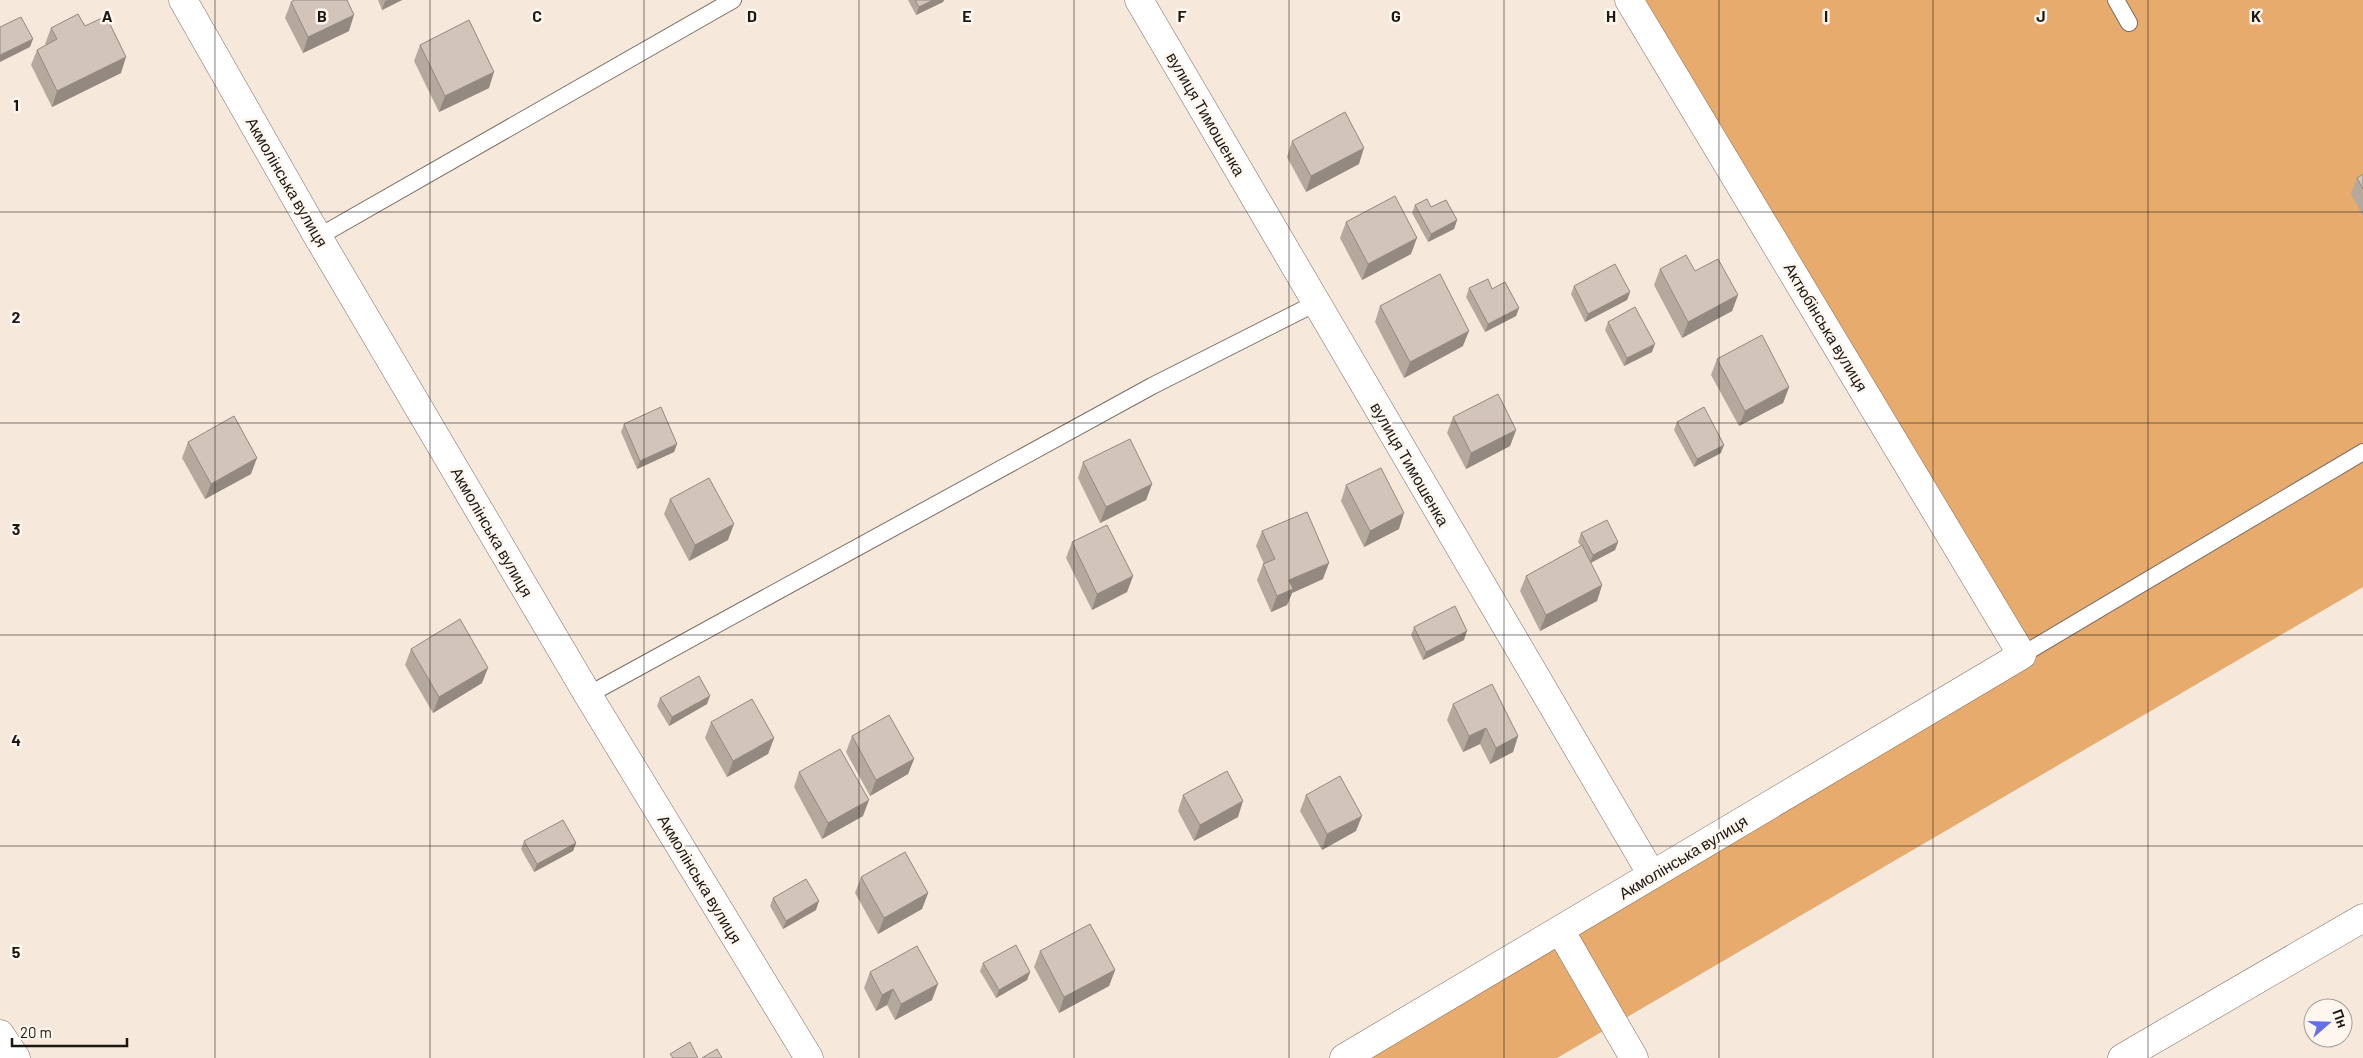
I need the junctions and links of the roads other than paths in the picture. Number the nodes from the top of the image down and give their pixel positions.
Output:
1 (183, 0) edge
2 (733, 0) edge
3 (1139, 0) edge
4 (1629, 0) edge
5 (2116, 0) edge
6 (2129, 23) dead end
7 (318, 237) junction
8 (1316, 303) junction
9 (2363, 452) edge
10 (2022, 655) junction
11 (588, 695) junction
12 (1652, 875) junction
13 (2363, 918) edge
14 (1560, 930) junction
15 (0, 1034) edge
16 (16, 1058) edge
17 (809, 1058) edge
18 (1344, 1058) edge
19 (1634, 1058) edge
20 (2122, 1058) edge

1 - 7 street, Акмолінська вулиця
2 - 7 lane
3 - 8 street, вулиця Тимошенка
4 - 10 street, Актюбінська вулиця
5 - 6 lane
7 - 11 street, Акмолінська вулиця
8 - 11 lane
8 - 12 street, вулиця Тимошенка
9 - 10 lane
10 - 12 street, Акмолінська вулиця
11 - 17 street, Акмолінська вулиця
12 - 14 street, Акмолінська вулиця
13 - 20 street
14 - 18 street, Акмолінська вулиця
14 - 19 street
15 - 16 street

